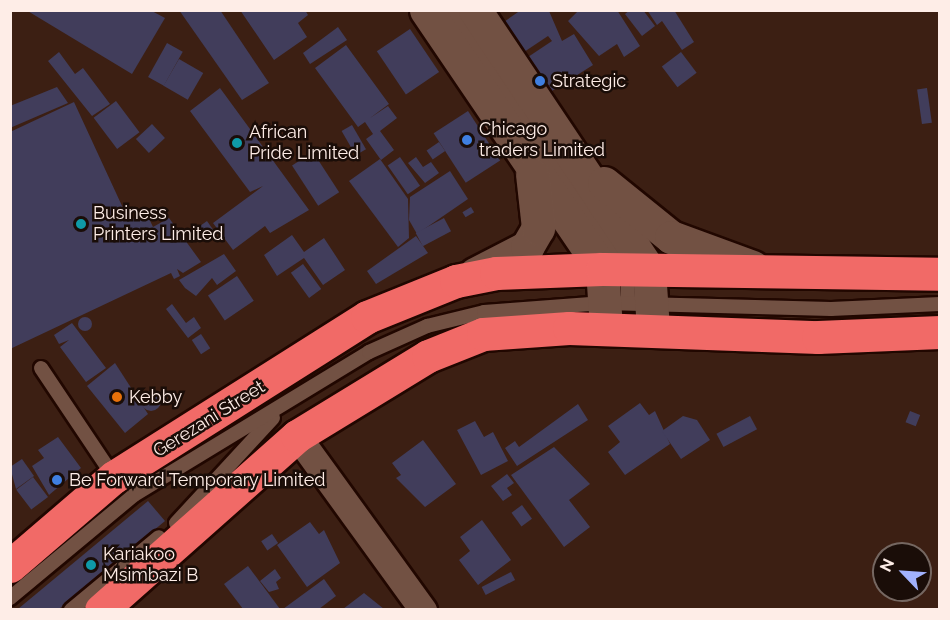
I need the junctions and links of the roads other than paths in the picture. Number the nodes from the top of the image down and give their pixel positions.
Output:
1 (426, 10) edge
2 (452, 10) edge
3 (475, 10) edge
4 (569, 151) junction
5 (528, 160) junction
6 (626, 269) junction
7 (771, 272) junction
8 (939, 274) edge
9 (456, 281) junction
10 (939, 304) edge
11 (628, 313) junction
12 (825, 323) junction
13 (939, 332) edge
14 (41, 368) dead end
15 (283, 408) junction
16 (297, 436) junction
17 (114, 477) junction
18 (10, 566) edge
19 (10, 598) edge
20 (71, 609) edge
21 (101, 609) edge
22 (423, 609) edge

1 - 5 main road
2 - 6 lane
3 - 4 main road
4 - 6 main road
4 - 7 main road
5 - 6 main road
5 - 9 main road
6 - 7 highway, Gerezani Street
6 - 9 highway, Gerezani Street
6 - 11 main road
6 - 11 main road
7 - 8 highway, Gerezani Street
9 - 17 highway, Gerezani Street
10 - 12 lane
11 - 12 highway
11 - 15 lane
11 - 16 highway
12 - 13 highway
14 - 17 lane
15 - 19 lane
15 - 20 lane
16 - 21 highway
16 - 22 street
17 - 18 highway, Gerezani Street

